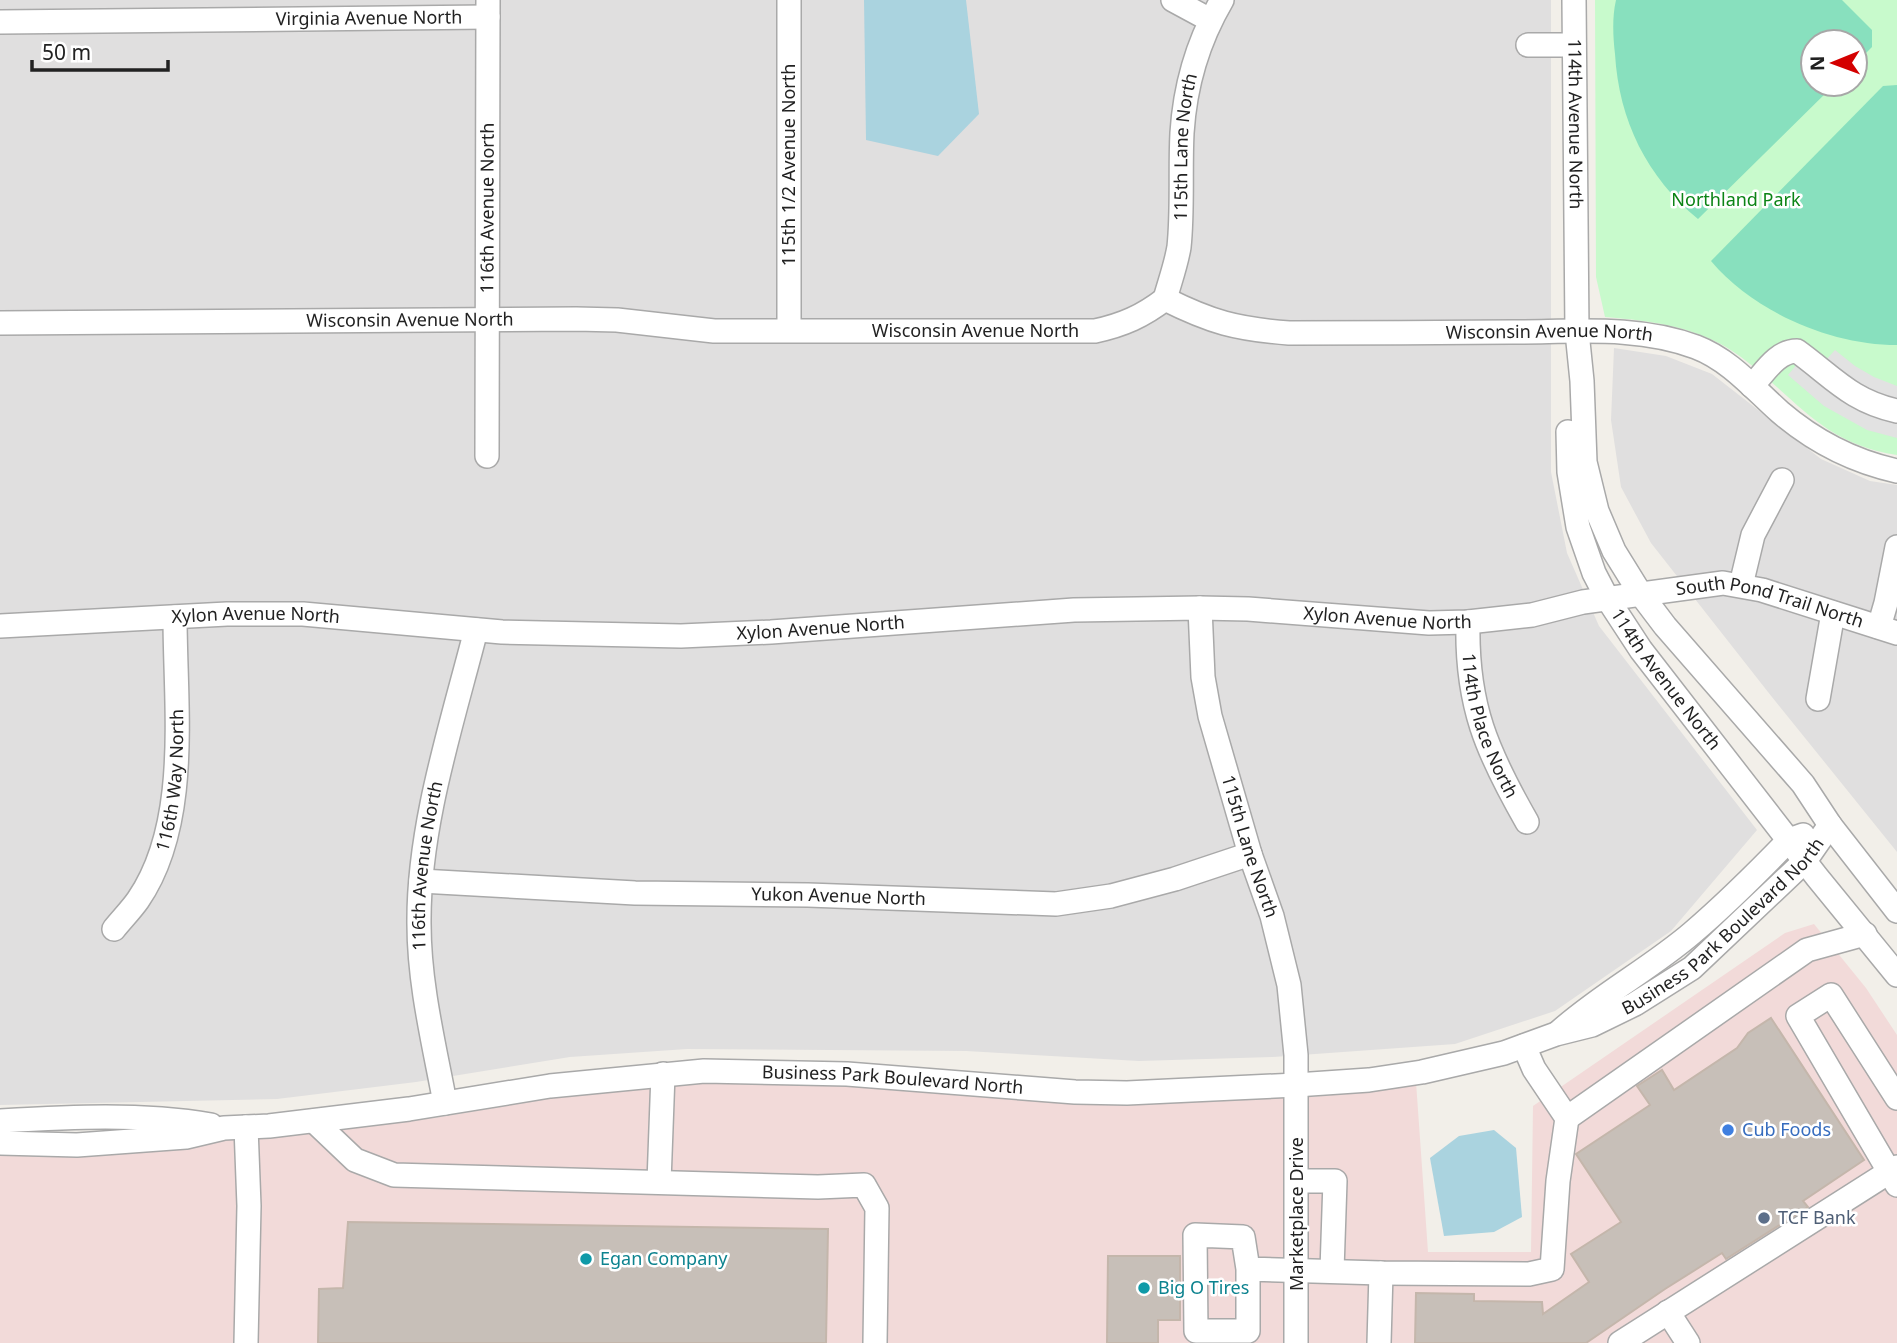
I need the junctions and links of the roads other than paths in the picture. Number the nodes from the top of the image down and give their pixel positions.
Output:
1 (789, 0) edge
2 (1173, 0) edge
3 (1222, 0) edge
4 (1574, 0) edge
5 (488, 8) edge
6 (1210, 20) junction
7 (0, 22) edge
8 (1528, 45) dead end
9 (1574, 45) junction
10 (1165, 299) junction
11 (487, 319) junction
12 (0, 323) edge
13 (789, 330) junction
14 (1577, 332) junction
15 (1752, 386) junction
16 (1897, 411) edge
17 (487, 456) dead end
18 (1897, 471) edge
19 (1782, 480) dead end
20 (1897, 547) edge
21 (1741, 585) junction
22 (1640, 593) junction
23 (1608, 598) junction
24 (1200, 608) junction
25 (1833, 612) junction
26 (174, 617) junction
27 (1468, 622) junction
28 (0, 626) edge
29 (476, 630) junction
30 (1888, 630) edge
31 (1818, 699) dead end
32 (1527, 822) dead end
33 (1830, 825) junction
34 (1789, 840) junction
35 (1250, 854) junction
36 (1805, 861) junction
37 (421, 881) junction
38 (1897, 911) edge
39 (114, 929) dead end
40 (1865, 934) junction
41 (1897, 975) edge
42 (1556, 1034) junction
43 (1524, 1046) junction
44 (663, 1074) junction
45 (1296, 1086) junction
46 (1897, 1098) edge
47 (445, 1103) junction
48 (1567, 1118) junction
49 (0, 1121) edge
50 (314, 1121) junction
51 (235, 1127) junction
52 (0, 1143) edge
53 (1894, 1175) edge
54 (1297, 1181) junction
55 (659, 1182) junction
56 (1248, 1269) junction
57 (1297, 1270) junction
58 (1332, 1270) junction
59 (1381, 1273) junction
60 (1668, 1312) junction
61 (1625, 1342) edge
62 (246, 1343) edge
63 (875, 1343) edge
64 (1296, 1343) edge
65 (1379, 1343) edge
66 (1688, 1343) edge

1 - 13 street, 115th 1/2 Avenue North
2 - 6 street
3 - 6 street, 115th Lane North
4 - 9 street, 114th Avenue North
5 - 7 street, Virginia Avenue North
5 - 11 street, 116th Avenue North
6 - 10 street, 115th Lane North
8 - 9 street
9 - 14 street, 114th Avenue North
10 - 13 street, Wisconsin Avenue North
10 - 14 street, Wisconsin Avenue North
11 - 12 street, Wisconsin Avenue North
11 - 13 street, Wisconsin Avenue North
11 - 17 street, 116th Avenue North
14 - 15 street, Wisconsin Avenue North
14 - 22 street, 114th Avenue North
14 - 23 street, 114th Avenue North
15 - 16 street
15 - 18 street, Wisconsin Avenue North
19 - 21 street
20 - 30 street
21 - 22 street, South Pond Trail North
21 - 25 street, South Pond Trail North
22 - 23 street, Xylon Avenue North
22 - 33 street, 114th Avenue North
23 - 27 street, Xylon Avenue North
23 - 34 street, 114th Avenue North
24 - 27 street, Xylon Avenue North
24 - 29 street, Xylon Avenue North
24 - 35 street, 115th Lane North
25 - 30 street, South Pond Trail North
25 - 31 street
26 - 28 street, Xylon Avenue North
26 - 29 street, Xylon Avenue North
26 - 39 street, 116th Way North
27 - 32 street, 114th Place North
29 - 37 street, 116th Avenue North
33 - 34 street, Business Park Boulevard North
33 - 36 street, Business Park Boulevard North
33 - 38 street, 114th Avenue North
34 - 36 street, 114th Avenue North
34 - 42 street, Business Park Boulevard North
35 - 37 street, Yukon Avenue North
35 - 45 street, 115th Lane North
36 - 40 street, 114th Avenue North
36 - 42 street, Business Park Boulevard North
37 - 47 street, 116th Avenue North
40 - 41 street, 114th Avenue North
40 - 48 street
42 - 43 street, Business Park Boulevard North
43 - 45 street, Business Park Boulevard North
43 - 48 street
44 - 45 street, Business Park Boulevard North
44 - 47 street, Business Park Boulevard North
44 - 55 street
45 - 54 street, Marketplace Drive
46 - 53 street
47 - 50 street, Business Park Boulevard North
48 - 59 street
49 - 51 street, Business Park Boulevard North
50 - 51 street, Business Park Boulevard North
50 - 55 street
51 - 52 street, Business Park Boulevard North
51 - 62 street
53 - 60 street
54 - 57 street, Marketplace Drive
54 - 58 street
55 - 63 street
56 - 56 street
56 - 57 street
57 - 58 street
57 - 64 street, Marketplace Drive
58 - 59 street
59 - 65 street
60 - 61 street
60 - 66 street

